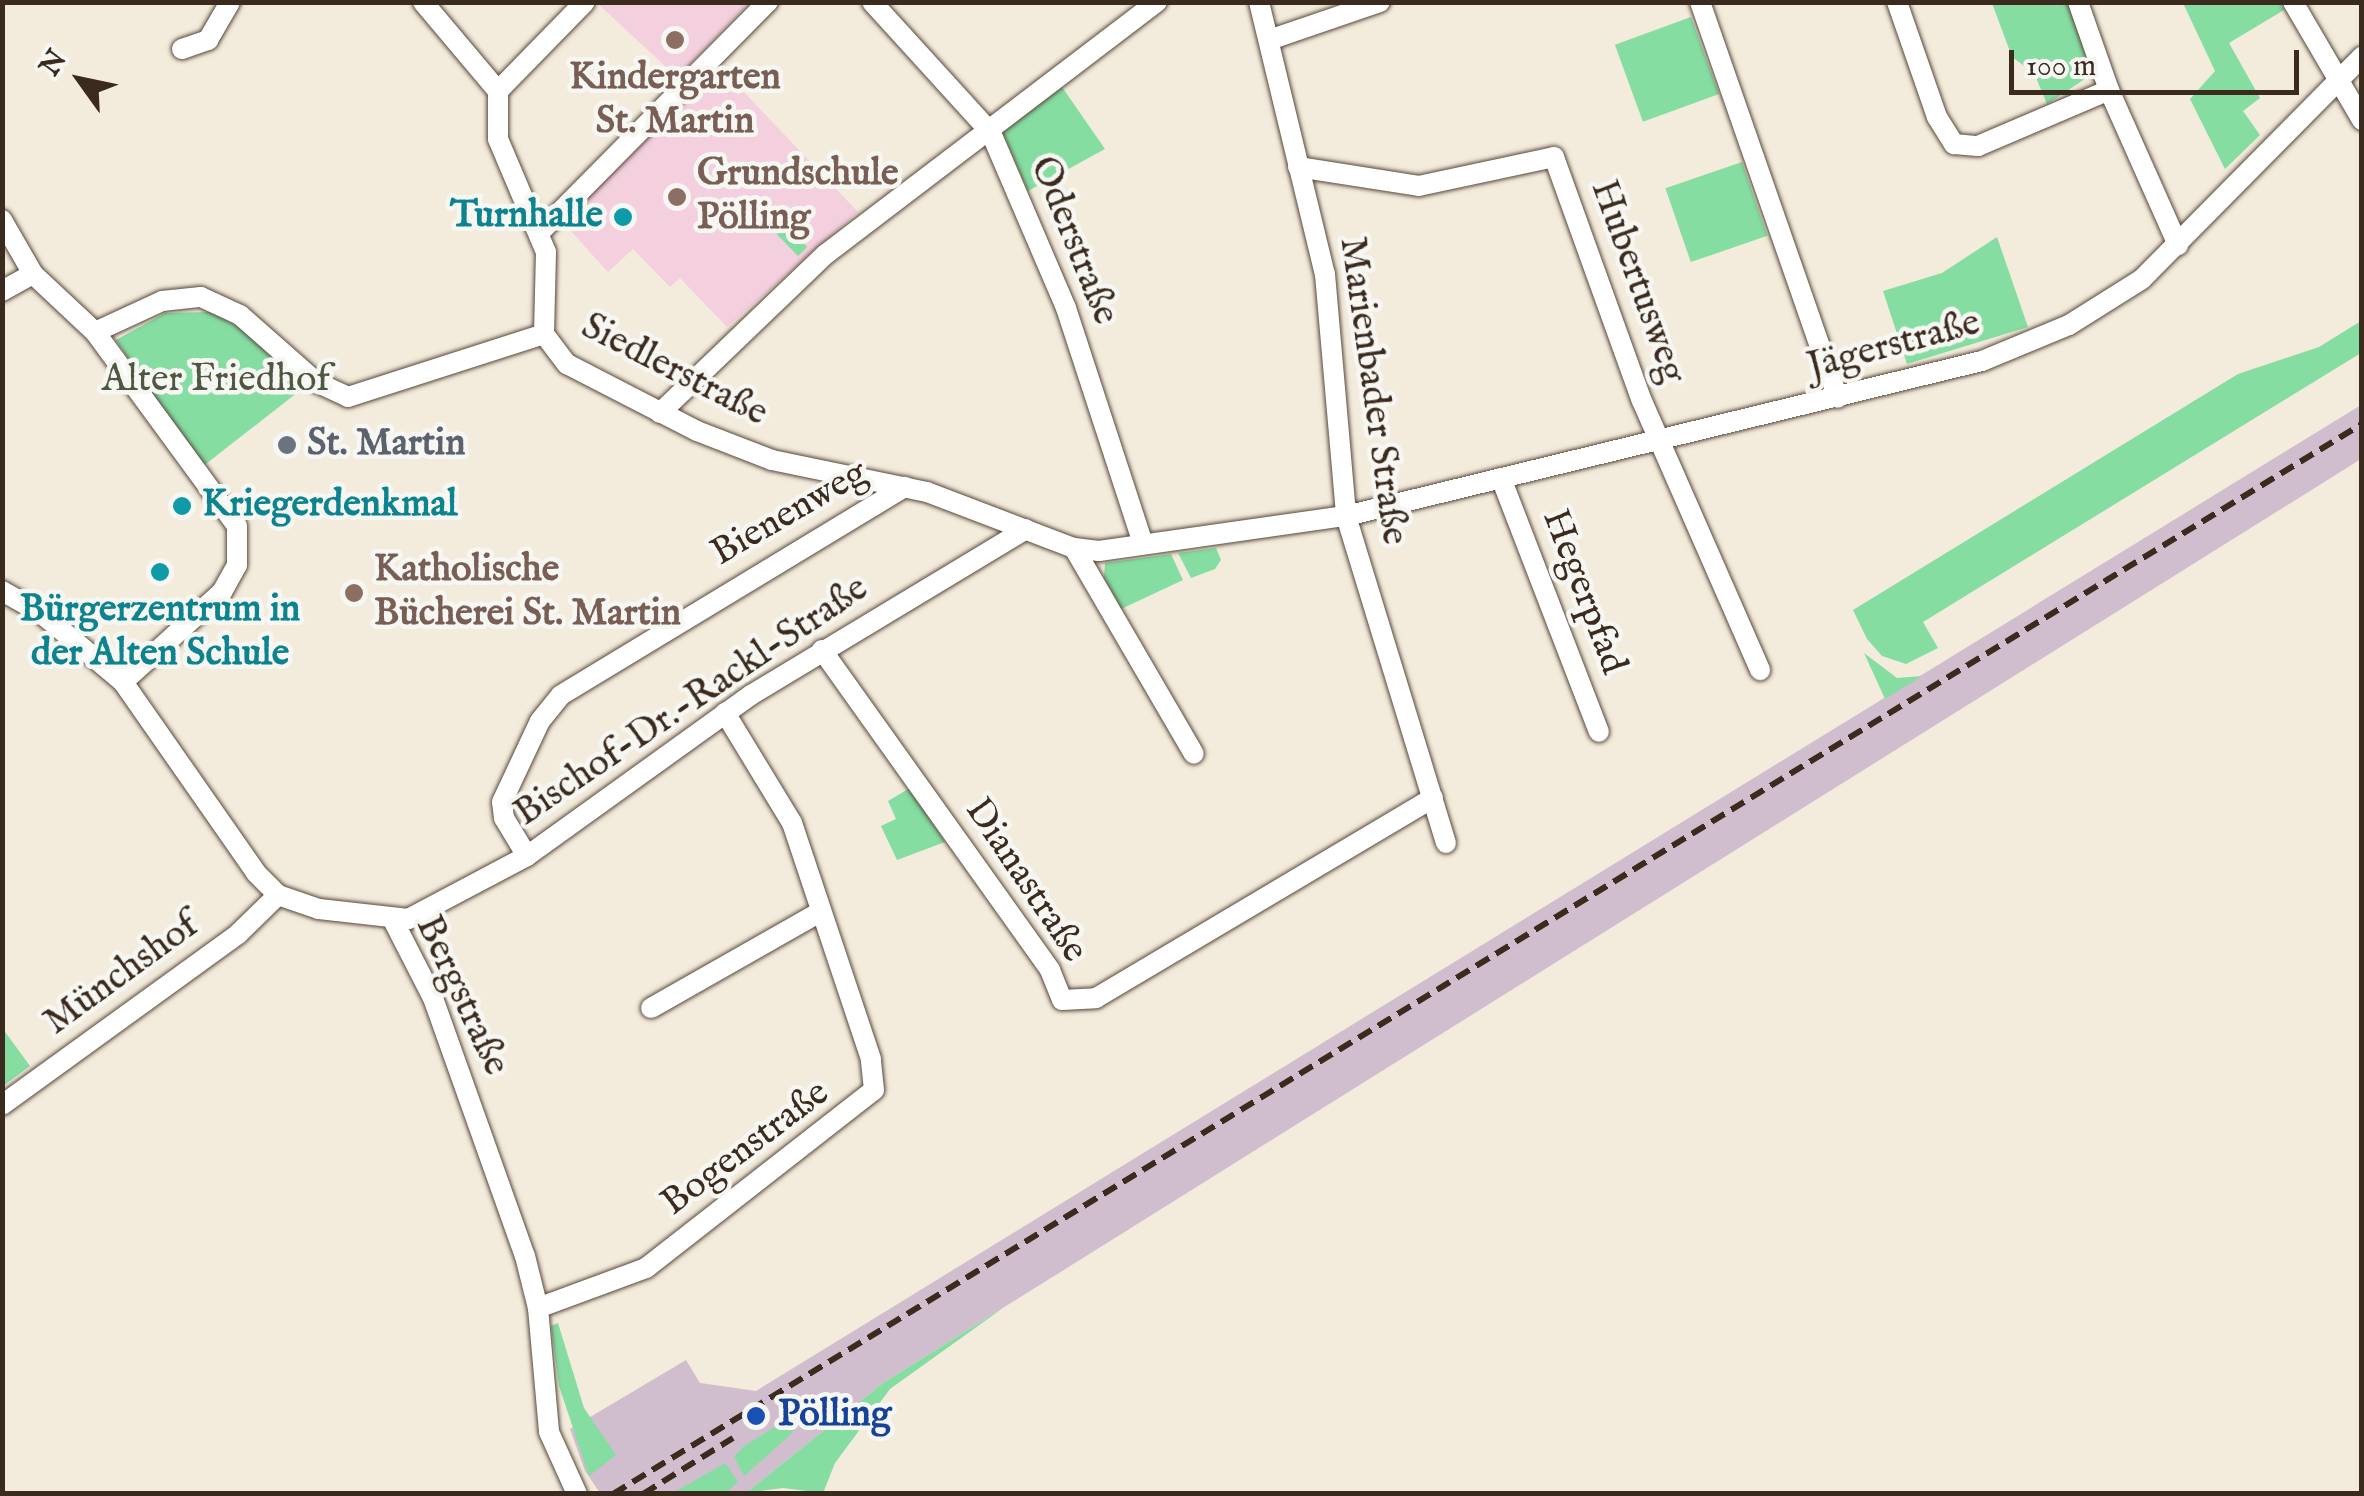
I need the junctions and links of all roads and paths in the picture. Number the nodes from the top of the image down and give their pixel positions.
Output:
1 (230, 2) edge
2 (423, 2) edge
3 (585, 2) edge
4 (768, 2) edge
5 (872, 2) edge
6 (1157, 2) edge
7 (1259, 2) edge
8 (1380, 2) edge
9 (1700, 2) edge
10 (1897, 2) edge
11 (2078, 2) edge
12 (2294, 2) edge
13 (1269, 40) junction
14 (182, 49) dead end
15 (2362, 57) edge
16 (2338, 82) junction
17 (2108, 90) junction
18 (498, 92) junction
19 (2362, 120) edge
20 (991, 134) junction
21 (1298, 167) junction
22 (2, 220) edge
23 (540, 232) junction
24 (2178, 245) junction
25 (33, 274) junction
26 (2, 291) edge
27 (95, 332) junction
28 (544, 334) junction
29 (1838, 398) junction
30 (660, 413) junction
31 (1659, 441) junction
32 (1501, 478) junction
33 (905, 486) junction
34 (1346, 516) junction
35 (1026, 529) junction
36 (1144, 544) junction
37 (1074, 548) junction
38 (2, 591) edge
39 (822, 650) junction
40 (1760, 670) dead end
41 (123, 682) junction
42 (725, 713) junction
43 (1599, 732) dead end
44 (1194, 754) dead end
45 (1432, 798) junction
46 (1446, 843) dead end
47 (527, 856) junction
48 (278, 895) junction
49 (820, 912) junction
50 (393, 920) junction
51 (651, 1008) dead end
52 (2, 1104) edge
53 (538, 1308) junction
54 (577, 1494) edge

1 - 14 street
2 - 18 street
3 - 18 street
4 - 23 street
5 - 20 street, Oderstraße
6 - 20 street
7 - 13 street, Marienbader Straße
8 - 13 street
9 - 29 street
10 - 17 street
11 - 17 street
12 - 16 street
13 - 21 street, Marienbader Straße
15 - 16 street, Jägerstraße
16 - 19 street
16 - 24 street, Jägerstraße
17 - 24 street
18 - 23 street, Siedlerstraße
20 - 30 street
20 - 36 street, Oderstraße
21 - 31 street, Hubertusweg
21 - 34 street, Marienbader Straße
22 - 25 street
23 - 28 street, Siedlerstraße
24 - 29 street, Jägerstraße
25 - 26 street
25 - 27 street
27 - 28 street
27 - 41 street
28 - 30 street, Siedlerstraße
29 - 31 street, Jägerstraße
30 - 33 street, Siedlerstraße
31 - 32 street, Jägerstraße
31 - 40 street, Hubertusweg
32 - 34 street, Jägerstraße
32 - 43 street, Hegerpfad
33 - 35 street, Siedlerstraße
33 - 47 street, Bienenweg
34 - 36 street, Siedlerstraße
34 - 45 street, Marienbader Straße
35 - 37 street, Siedlerstraße
35 - 39 street, Bischof-Dr.-Rackl-Straße
36 - 37 street, Siedlerstraße
37 - 44 street
38 - 41 street
39 - 42 street, Bischof-Dr.-Rackl-Straße
39 - 45 street, Dianastraße
41 - 48 street
42 - 47 street, Bischof-Dr.-Rackl-Straße
42 - 49 street, Bogenstraße
45 - 46 street, Marienbader Straße
47 - 50 street, Bischof-Dr.-Rackl-Straße
48 - 50 street, Bergstraße
48 - 52 street, Münchshof
49 - 51 street
49 - 53 street, Bogenstraße
50 - 53 street, Bergstraße
53 - 54 street, Bergstraße

